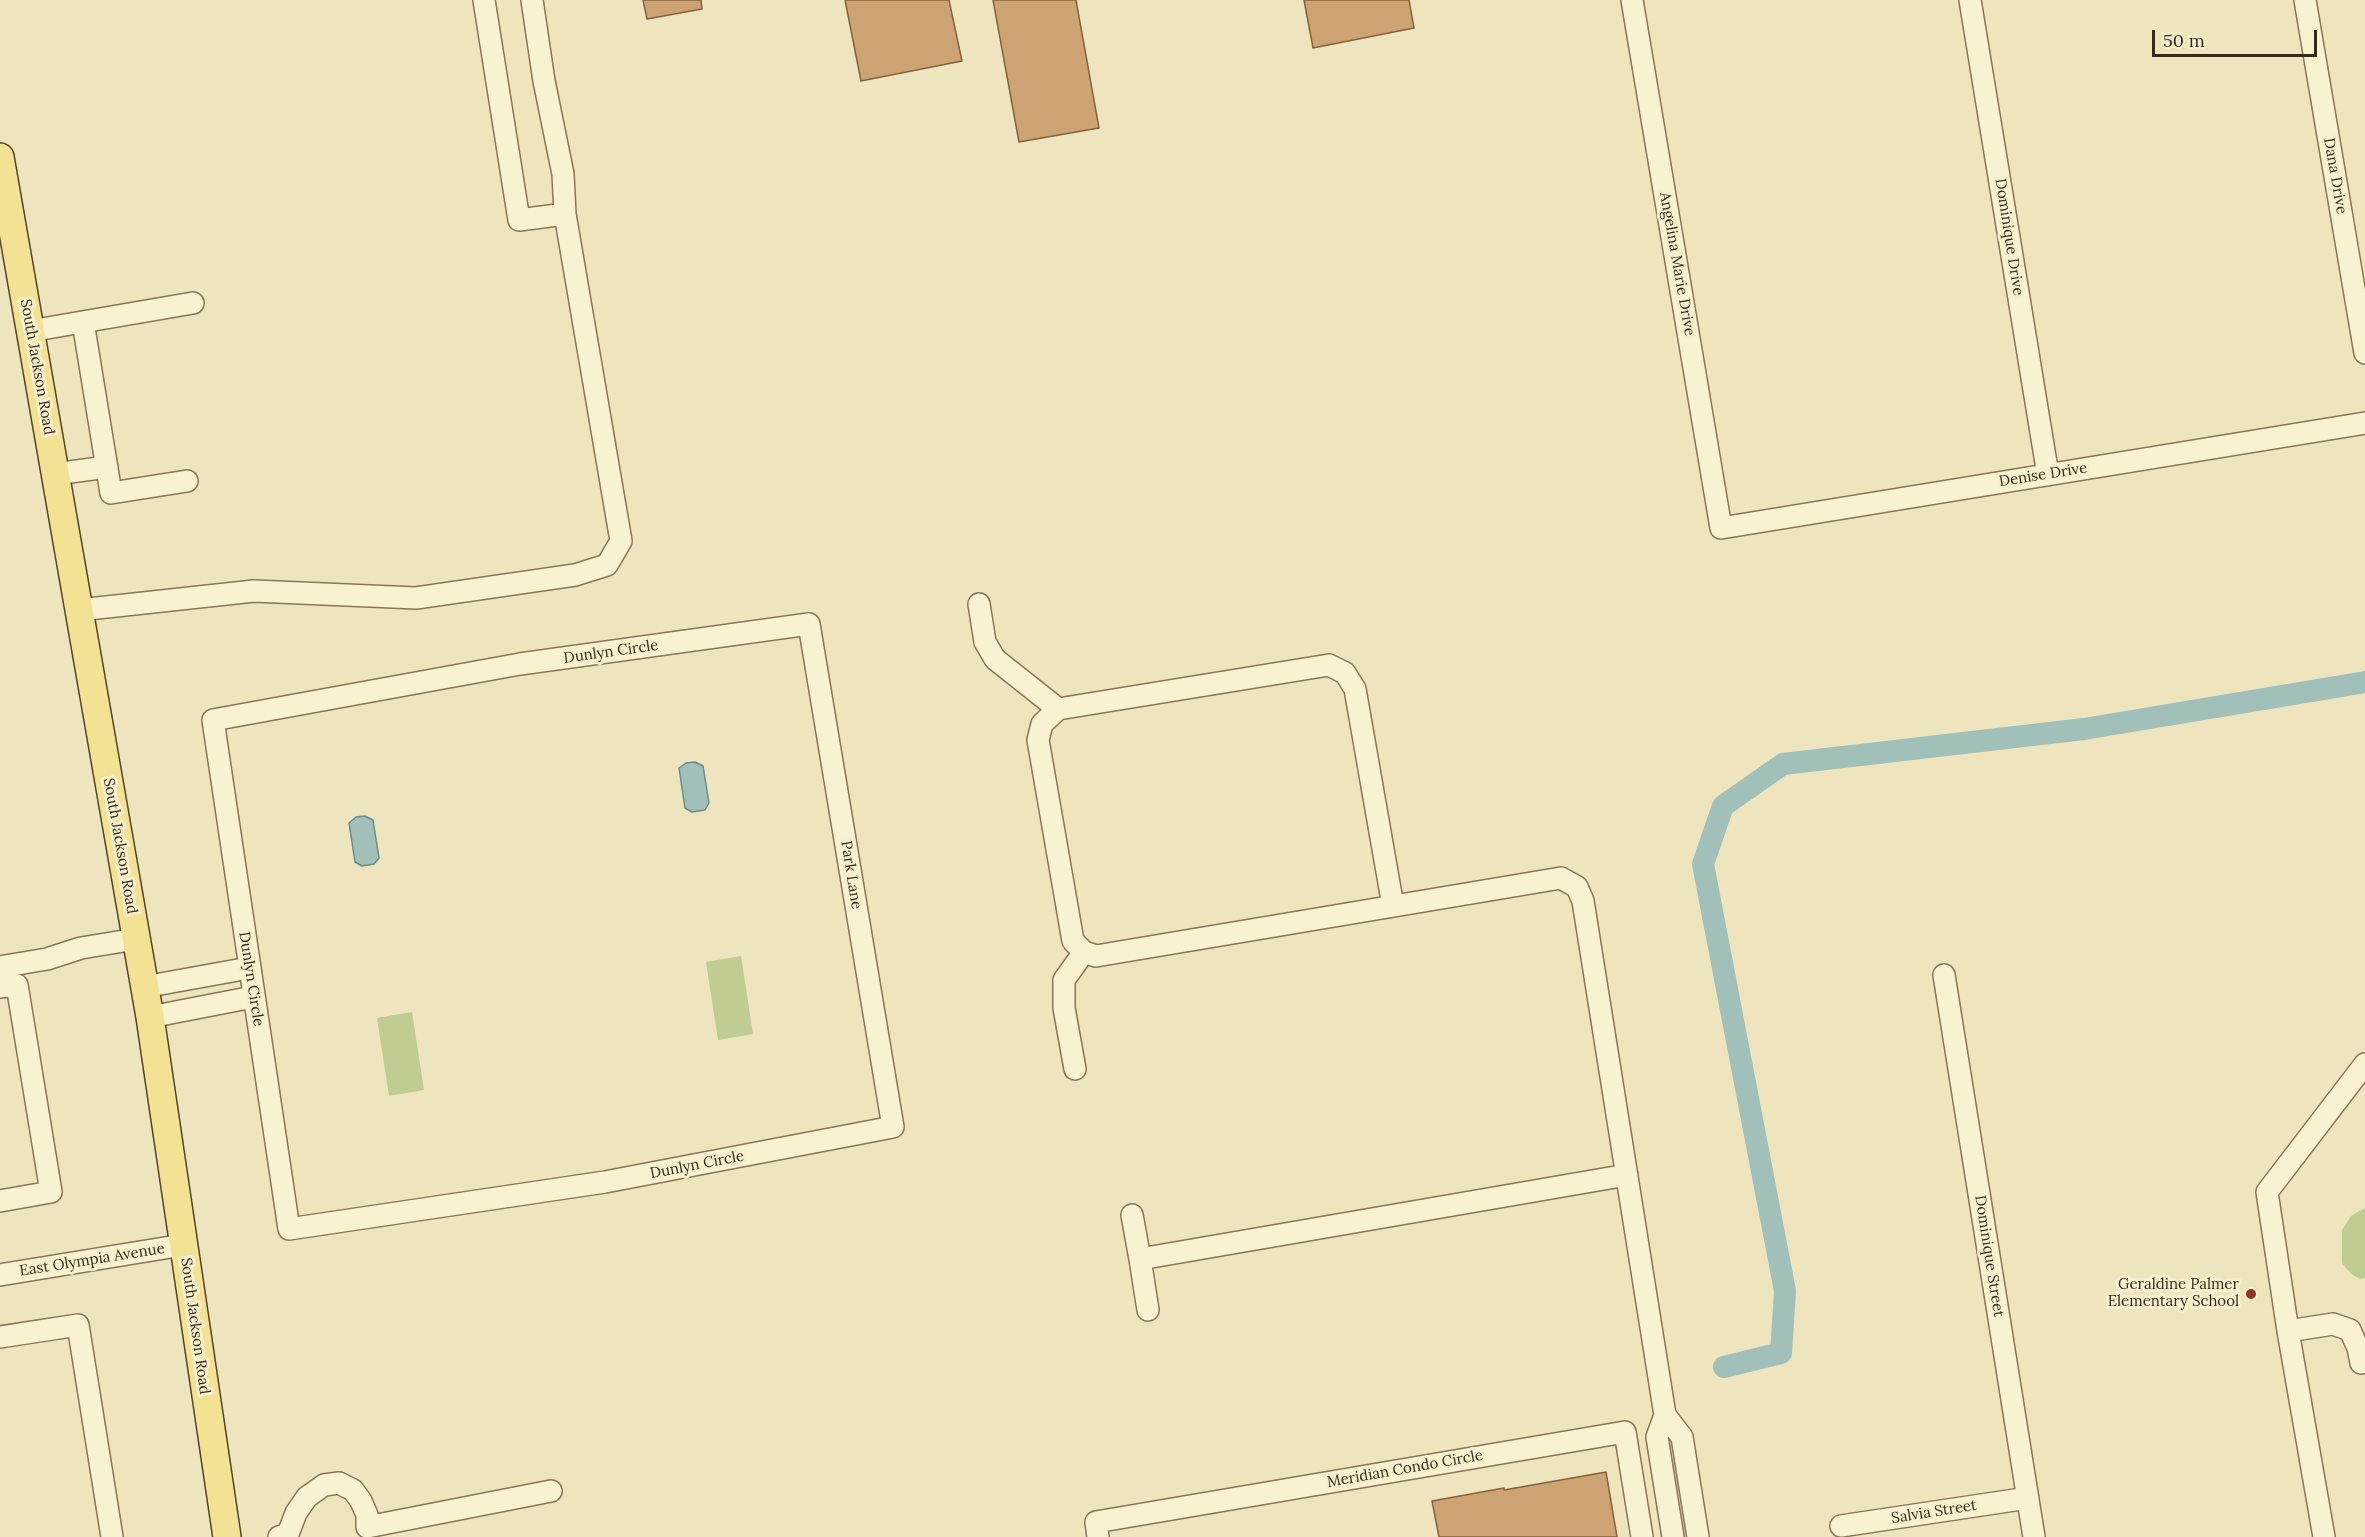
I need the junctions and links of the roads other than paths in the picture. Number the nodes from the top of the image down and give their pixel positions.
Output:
1 (484, 0) edge
2 (532, 0) edge
3 (1632, 0) edge
4 (1970, 0) edge
5 (2305, 0) edge
6 (0, 157) edge
7 (565, 214) junction
8 (8, 246) edge
9 (193, 303) dead end
10 (82, 322) junction
11 (30, 331) junction
12 (2365, 353) edge
13 (2365, 423) edge
14 (107, 466) junction
15 (55, 474) junction
16 (2048, 475) junction
17 (188, 481) dead end
18 (1721, 528) joint
19 (979, 604) dead end
20 (79, 610) junction
21 (809, 624) joint
22 (1059, 709) junction
23 (1393, 906) junction
24 (136, 939) junction
25 (1084, 952) junction
26 (0, 967) edge
27 (249, 968) junction
28 (1944, 975) dead end
29 (0, 987) edge
30 (144, 987) junction
31 (253, 997) junction
32 (150, 1017) junction
33 (2365, 1064) edge
34 (1075, 1069) dead end
35 (893, 1127) joint
36 (1627, 1175) junction
37 (0, 1201) edge
38 (1132, 1215) dead end
39 (183, 1245) junction
40 (1140, 1259) junction
41 (0, 1275) edge
42 (1148, 1310) dead end
43 (2288, 1331) junction
44 (0, 1337) edge
45 (2361, 1363) dead end
46 (1665, 1415) junction
47 (551, 1491) dead end
48 (2028, 1498) junction
49 (1840, 1526) dead end
50 (362, 1532) edge
51 (286, 1536) edge
52 (112, 1537) edge
53 (227, 1537) edge
54 (1098, 1537) edge
55 (1642, 1537) edge
56 (1673, 1537) edge
57 (1698, 1537) edge
58 (2034, 1537) edge
59 (2324, 1537) edge

1 - 7 street
2 - 7 street
3 - 18 street, Angelina Marie Drive
4 - 16 street, Dominique Drive
5 - 12 street, Dana Drive
6 - 8 main road, South Jackson Road
7 - 20 street
8 - 11 main road, South Jackson Road
9 - 10 street
10 - 11 street
10 - 14 street
11 - 15 main road, South Jackson Road
13 - 16 street, Denise Drive
14 - 15 street
14 - 17 street
15 - 20 main road, South Jackson Road
16 - 18 street, Denise Drive
19 - 22 street
20 - 24 main road, South Jackson Road
21 - 27 street, Dunlyn Circle
21 - 35 street, Park Lane
22 - 23 street
22 - 25 street
23 - 25 street
23 - 36 street
24 - 26 street
24 - 30 main road, South Jackson Road
25 - 34 street
27 - 30 street
27 - 31 street, Dunlyn Circle
28 - 48 street, Dominique Street
29 - 37 street
30 - 32 main road, South Jackson Road
31 - 32 street
31 - 35 street, Dunlyn Circle
32 - 39 main road, South Jackson Road
33 - 43 street
36 - 40 street
36 - 46 street
38 - 40 street
39 - 41 street, East Olympia Avenue
39 - 53 main road, South Jackson Road
40 - 42 street
43 - 45 street
43 - 59 street
44 - 52 street
46 - 56 street
46 - 57 street
47 - 50 street
48 - 49 street, Salvia Street
48 - 58 street, Dominique Street
50 - 51 street
54 - 55 street, Meridian Condo Circle

